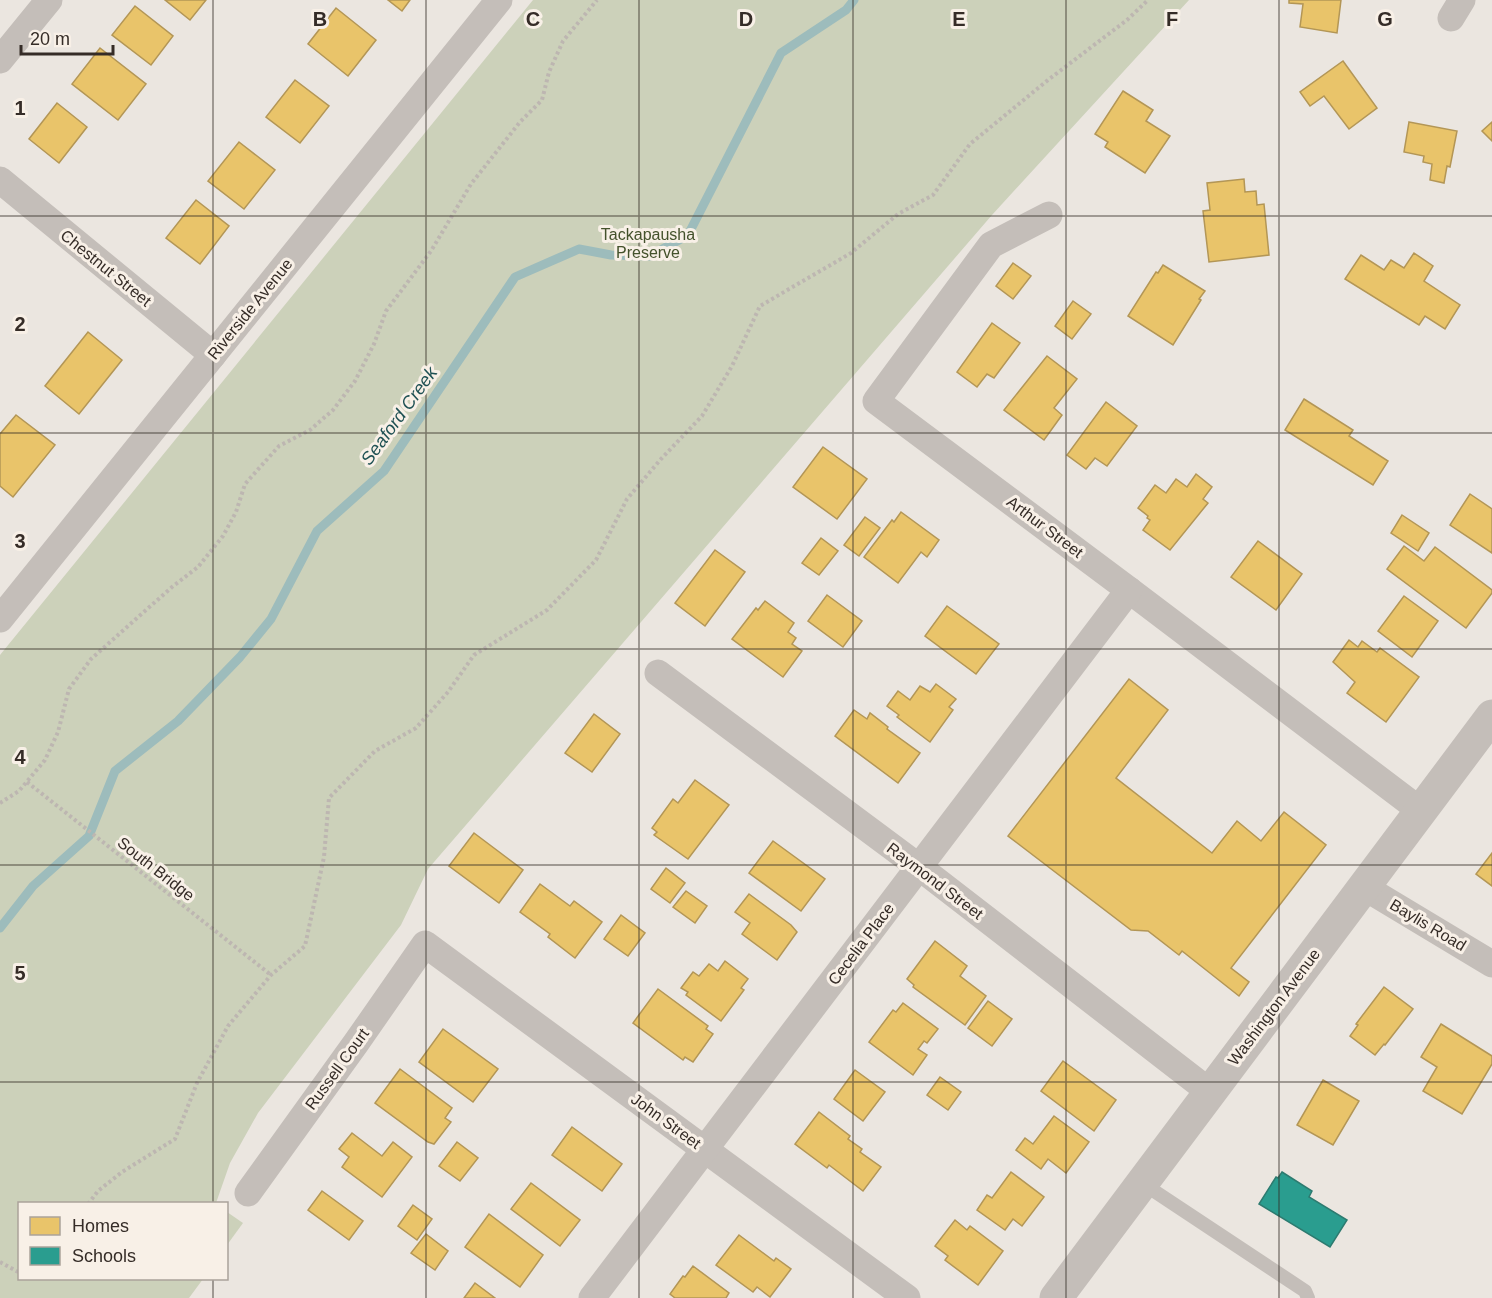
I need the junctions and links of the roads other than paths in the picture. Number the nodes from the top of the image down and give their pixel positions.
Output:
1 (49, 0) edge
2 (499, 0) edge
3 (0, 60) edge
4 (0, 180) edge
5 (1049, 215) dead end
6 (213, 355) junction
7 (1129, 590) junction
8 (0, 619) edge
9 (658, 673) dead end
10 (1492, 716) edge
11 (1421, 811) junction
12 (919, 867) junction
13 (1364, 886) junction
14 (424, 944) joint
15 (1492, 964) edge
16 (1210, 1092) junction
17 (705, 1149) junction
18 (1142, 1183) junction
19 (248, 1193) dead end
20 (592, 1298) edge
21 (907, 1298) edge
22 (1056, 1298) edge
23 (1308, 1298) edge

1 - 3 street
2 - 6 street, Riverside Avenue
4 - 6 street, Chestnut Street
5 - 7 street, Arthur Street
6 - 8 street, Riverside Avenue
7 - 11 street, Arthur Street
7 - 12 street, Cecelia Place
9 - 12 street, Raymond Street
10 - 11 street, Washington Avenue
11 - 13 street, Washington Avenue
12 - 16 street, Raymond Street
12 - 17 street, Cecelia Place
13 - 15 street, Baylis Road
13 - 16 street, Washington Avenue
14 - 17 street, John Street
14 - 19 street, Russell Court
16 - 18 street, Washington Avenue
17 - 20 street, Cecelia Place
17 - 21 street, John Street
18 - 22 street, Washington Avenue
18 - 23 lane

